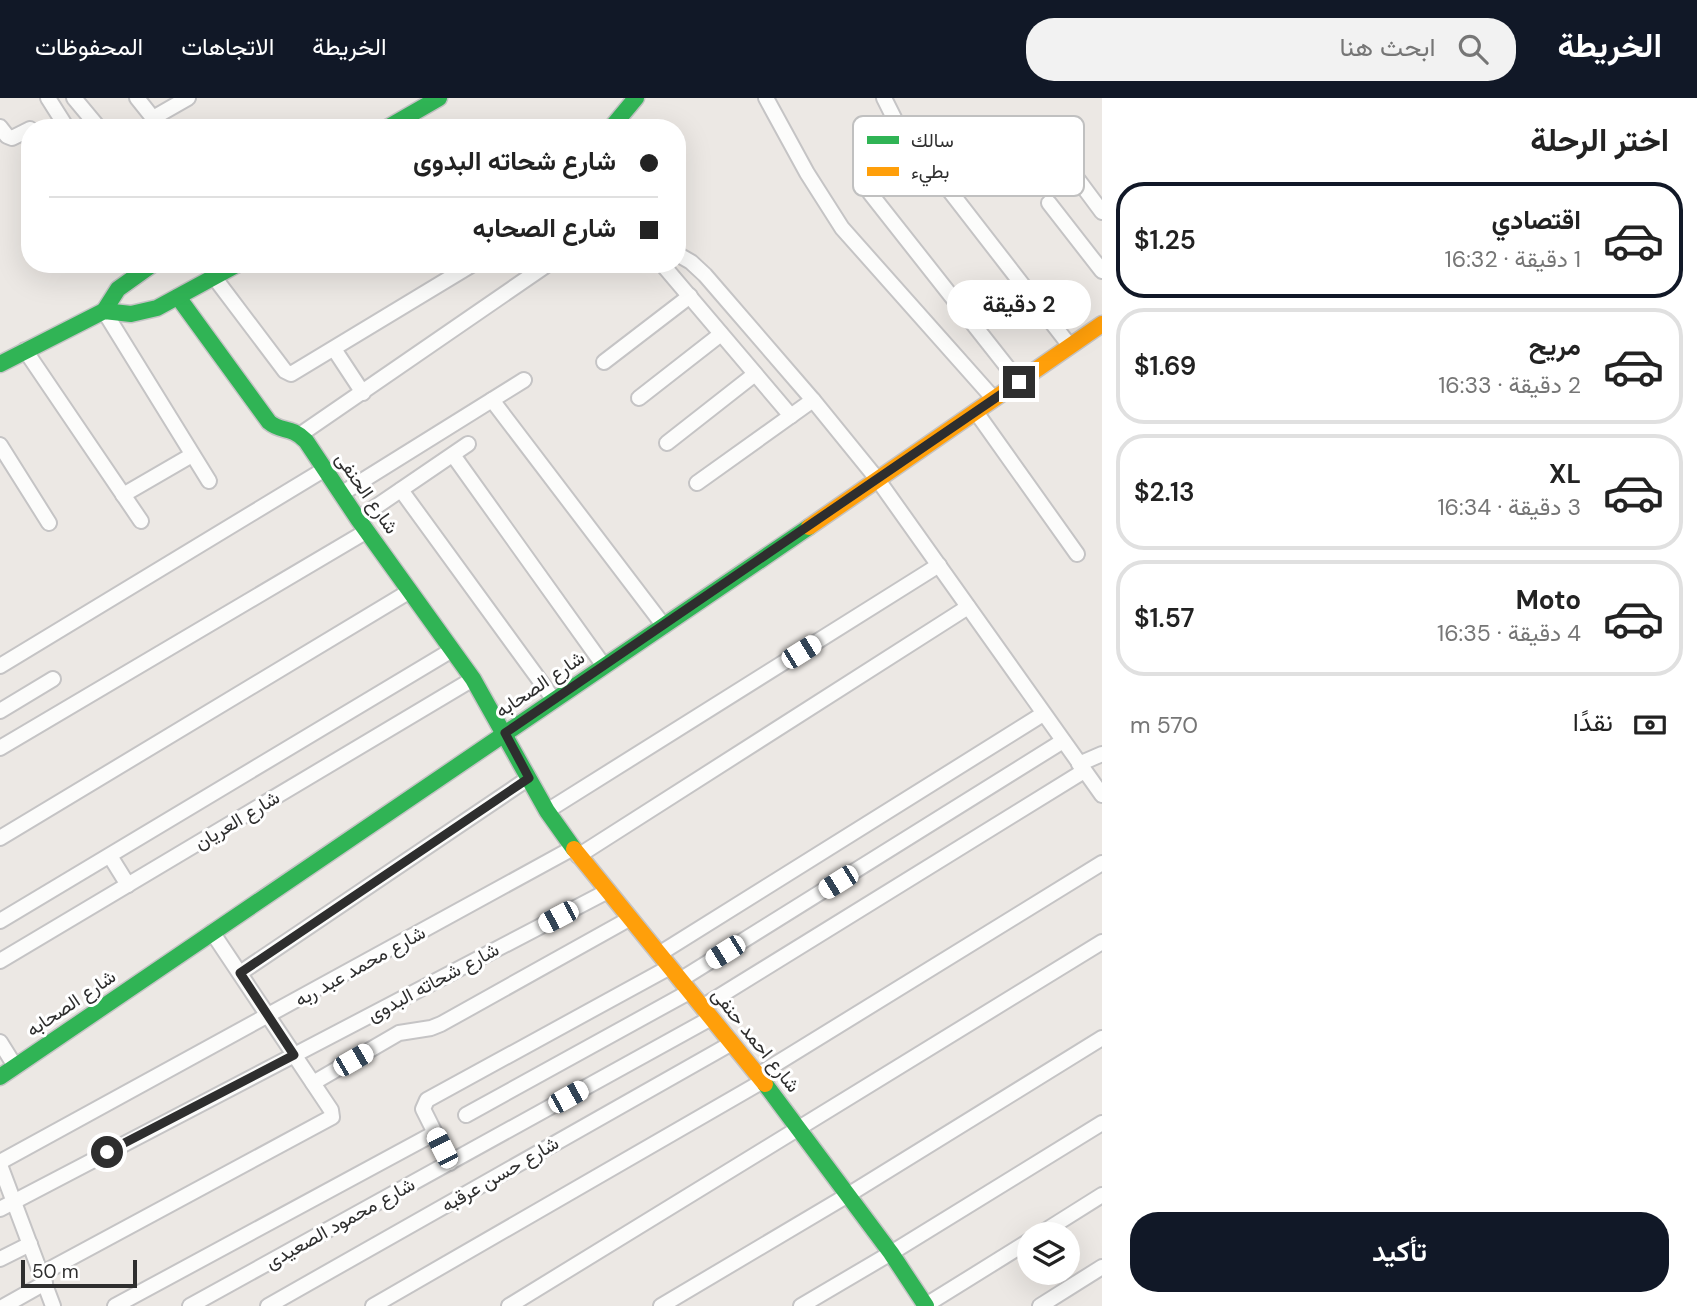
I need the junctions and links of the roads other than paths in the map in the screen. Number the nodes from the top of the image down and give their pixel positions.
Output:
1 (48, 98) edge
2 (74, 98) edge
3 (137, 98) edge
4 (188, 98) edge
5 (439, 98) edge
6 (636, 98) edge
7 (766, 98) edge
8 (884, 98) edge
9 (893, 116) edge
10 (153, 118) joint
11 (61, 119) edge
12 (92, 119) edge
13 (403, 119) edge
14 (618, 119) edge
15 (0, 127) edge
16 (21, 134) edge
17 (1084, 188) edge
18 (872, 196) edge
19 (954, 196) edge
20 (1049, 203) dead end
21 (1102, 212) edge
22 (686, 259) edge
23 (1102, 271) edge
24 (128, 273) edge
25 (220, 273) edge
26 (229, 273) edge
27 (458, 273) edge
28 (535, 273) edge
29 (671, 273) edge
30 (690, 296) junction
31 (178, 297) junction
32 (104, 311) junction
33 (1101, 328) edge
34 (722, 334) junction
35 (1070, 346) junction
36 (334, 349) junction
37 (25, 350) junction
38 (604, 362) dead end
39 (0, 364) edge
40 (755, 374) junction
41 (524, 380) dead end
42 (1019, 382) junction
43 (363, 393) junction
44 (639, 398) dead end
45 (994, 399) junction
46 (492, 400) junction
47 (813, 400) junction
48 (976, 412) junction
49 (791, 416) junction
50 (300, 434) junction
51 (667, 443) dead end
52 (468, 444) dead end
53 (0, 445) edge
54 (192, 455) junction
55 (453, 455) junction
56 (325, 470) junction
57 (878, 480) junction
58 (209, 481) dead end
59 (697, 483) dead end
60 (401, 490) junction
61 (341, 494) junction
62 (123, 495) junction
63 (141, 521) dead end
64 (49, 523) dead end
65 (363, 525) junction
66 (1077, 554) dead end
67 (939, 565) junction
68 (410, 590) junction
69 (968, 607) junction
70 (664, 626) junction
71 (452, 650) junction
72 (0, 666) edge
73 (604, 666) junction
74 (52, 679) dead end
75 (474, 679) junction
76 (554, 701) junction
77 (0, 711) edge
78 (1043, 714) junction
79 (505, 733) junction
80 (1062, 741) junction
81 (0, 748) edge
82 (1102, 754) edge
83 (1082, 767) junction
84 (529, 778) junction
85 (1102, 795) edge
86 (547, 811) junction
87 (0, 838) edge
88 (575, 852) junction
89 (110, 856) junction
90 (1102, 863) edge
91 (128, 885) junction
92 (606, 892) junction
93 (629, 919) junction
94 (0, 921) edge
95 (212, 932) junction
96 (1102, 942) edge
97 (664, 960) junction
98 (0, 961) edge
99 (240, 973) junction
100 (685, 986) junction
101 (706, 1012) junction
102 (269, 1017) junction
103 (1102, 1038) edge
104 (0, 1042) edge
105 (732, 1043) junction
106 (294, 1055) junction
107 (15, 1066) junction
108 (0, 1077) edge
109 (760, 1078) junction
110 (313, 1083) junction
111 (466, 1115) dead end
112 (1102, 1123) edge
113 (799, 1128) junction
114 (435, 1133) junction
115 (0, 1163) edge
116 (450, 1163) junction
117 (848, 1195) junction
118 (1102, 1195) edge
119 (14, 1201) junction
120 (0, 1209) edge
121 (1059, 1222) edge
122 (30, 1244) junction
123 (1017, 1249) edge
124 (891, 1253) junction
125 (0, 1259) edge
126 (1102, 1267) edge
127 (43, 1279) junction
128 (4, 1306) edge
129 (54, 1306) edge
130 (115, 1306) edge
131 (190, 1306) edge
132 (268, 1306) edge
133 (373, 1306) edge
134 (509, 1306) edge
135 (661, 1306) edge
136 (800, 1306) edge
137 (926, 1306) edge
138 (1040, 1306) edge

1 - 11 street
2 - 12 street
3 - 10 street
4 - 10 street
5 - 13 street
6 - 14 street
7 - 45 street
8 - 9 street
15 - 16 street
17 - 21 street
18 - 42 street
19 - 35 street
20 - 23 street
22 - 47 street
24 - 32 street
25 - 31 street
26 - 36 street
27 - 36 street
28 - 43 street
29 - 30 street
30 - 34 street
30 - 38 street
31 - 32 street
31 - 50 street
32 - 37 street
32 - 54 street
33 - 35 street, شارع الصحابه
34 - 40 street
34 - 44 street
35 - 42 street, شارع الصحابه
36 - 43 street
37 - 39 street
37 - 62 street
40 - 49 street
40 - 51 street
41 - 46 street
42 - 45 street, شارع الصحابه
43 - 50 street
45 - 48 street, شارع الصحابه
46 - 61 street
46 - 70 street
47 - 49 street
47 - 57 street
48 - 57 street, شارع الصحابه
48 - 66 street
49 - 59 street
50 - 56 street, شارع الحنفى
52 - 55 street
53 - 64 street
54 - 58 street
54 - 62 street
55 - 60 street
55 - 73 street
56 - 61 street, شارع الحنفى
56 - 72 street
57 - 67 street
57 - 70 street, شارع الصحابه
60 - 65 street
60 - 76 street
61 - 65 street, شارع الحنفى
62 - 63 street
65 - 68 street, شارع الحنفى
65 - 81 street
67 - 69 street
67 - 86 street
68 - 71 street, شارع الحنفى
68 - 87 street
69 - 78 street
69 - 88 street, شارع محمد عبد ربه
70 - 73 street, شارع الصحابه
71 - 75 street, شارع الحنفى
71 - 89 street
73 - 76 street, شارع الصحابه
74 - 77 street
75 - 79 street, شارع الحنفى
75 - 91 street, شارع العريان
76 - 79 street, شارع الصحابه
78 - 80 street
78 - 97 street
79 - 84 street, شارع احمد حنفى
79 - 95 street, شارع الصحابه
80 - 83 street
80 - 100 street
82 - 83 street, شارع محمود الصعيدى
83 - 85 street
83 - 101 street, شارع محمود الصعيدى
84 - 86 street, شارع احمد حنفى
84 - 99 street
86 - 88 street, شارع احمد حنفى
88 - 92 street, شارع احمد حنفى
88 - 102 street, شارع محمد عبد ربه
89 - 91 street
89 - 94 street
90 - 109 street
91 - 98 street, شارع العريان
92 - 93 street, شارع احمد حنفى
92 - 106 street, شارع شحاته البدوى
93 - 97 street, شارع احمد حنفى
93 - 110 street
95 - 99 street
95 - 107 street, شارع الصحابه
96 - 113 street
97 - 100 street, شارع احمد حنفى
97 - 114 street
99 - 102 street
100 - 101 street, شارع احمد حنفى
100 - 111 street
101 - 105 street, شارع احمد حنفى
101 - 116 street, شارع محمود الصعيدى
102 - 106 street
102 - 115 street, شارع محمد عبد ربه
103 - 117 street
104 - 107 street
105 - 109 street, شارع احمد حنفى
105 - 132 street, شارع حسن عرقبه
106 - 110 street
106 - 119 street, شارع شحاته البدوى
107 - 108 street, شارع الصحابه
109 - 113 street, شارع احمد حنفى
109 - 133 street
110 - 127 street
112 - 124 street
113 - 117 street, شارع احمد حنفى
113 - 134 street
114 - 116 street
114 - 130 street
115 - 119 street
116 - 131 street, شارع محمود الصعيدى
117 - 124 street, شارع احمد حنفى
117 - 135 street
118 - 121 street
119 - 120 street, شارع شحاته البدوى
119 - 122 street
122 - 125 street
122 - 127 street
123 - 137 street
124 - 136 street
124 - 137 street, شارع احمد حنفى
126 - 138 street
127 - 128 street
127 - 129 street

